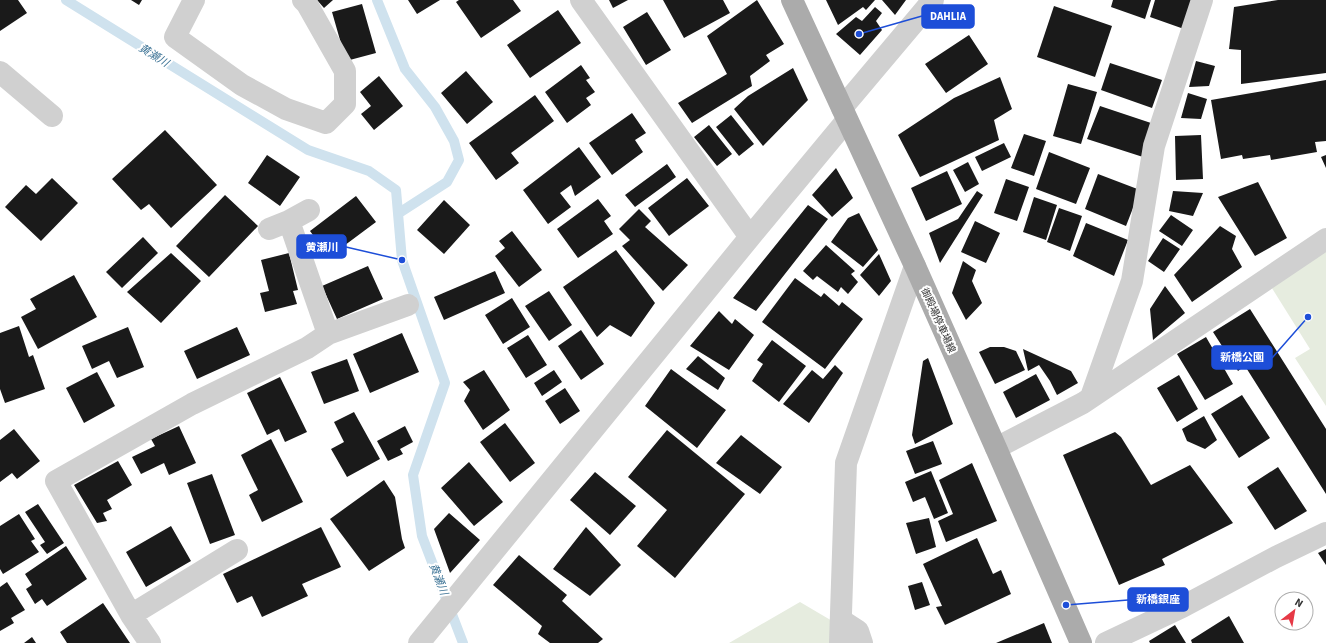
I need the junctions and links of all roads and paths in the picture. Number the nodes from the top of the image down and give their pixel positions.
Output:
1 (194, 0) edge
2 (303, 0) edge
3 (581, 0) edge
4 (792, 0) edge
5 (933, 0) edge
6 (1202, 0) edge
7 (0, 72) edge
8 (844, 114) junction
9 (52, 116) dead end
10 (309, 210) dead end
11 (289, 221) junction
12 (269, 229) dead end
13 (750, 236) junction
14 (1326, 239) edge
15 (915, 266) junction
16 (408, 305) dead end
17 (328, 334) junction
18 (1091, 397) junction
19 (996, 448) junction
20 (1326, 533) edge
21 (237, 550) dead end
22 (132, 615) junction
23 (841, 620) junction
24 (150, 643) edge
25 (419, 643) edge
26 (840, 643) edge
27 (862, 643) edge
28 (1081, 643) edge
29 (1106, 643) edge

1 - 2 street
3 - 13 street
4 - 8 main road, 御殿場停車場線
5 - 8 street
6 - 18 street
7 - 9 street
8 - 13 street
8 - 15 main road, 御殿場停車場線
10 - 11 street
11 - 12 street
11 - 17 street
13 - 25 street
14 - 18 street
15 - 19 main road, 御殿場停車場線
15 - 23 street
16 - 17 street
17 - 22 street
18 - 19 street
19 - 28 main road, 御殿場停車場線
20 - 29 street
21 - 22 street
22 - 24 street
23 - 26 street
23 - 27 street

